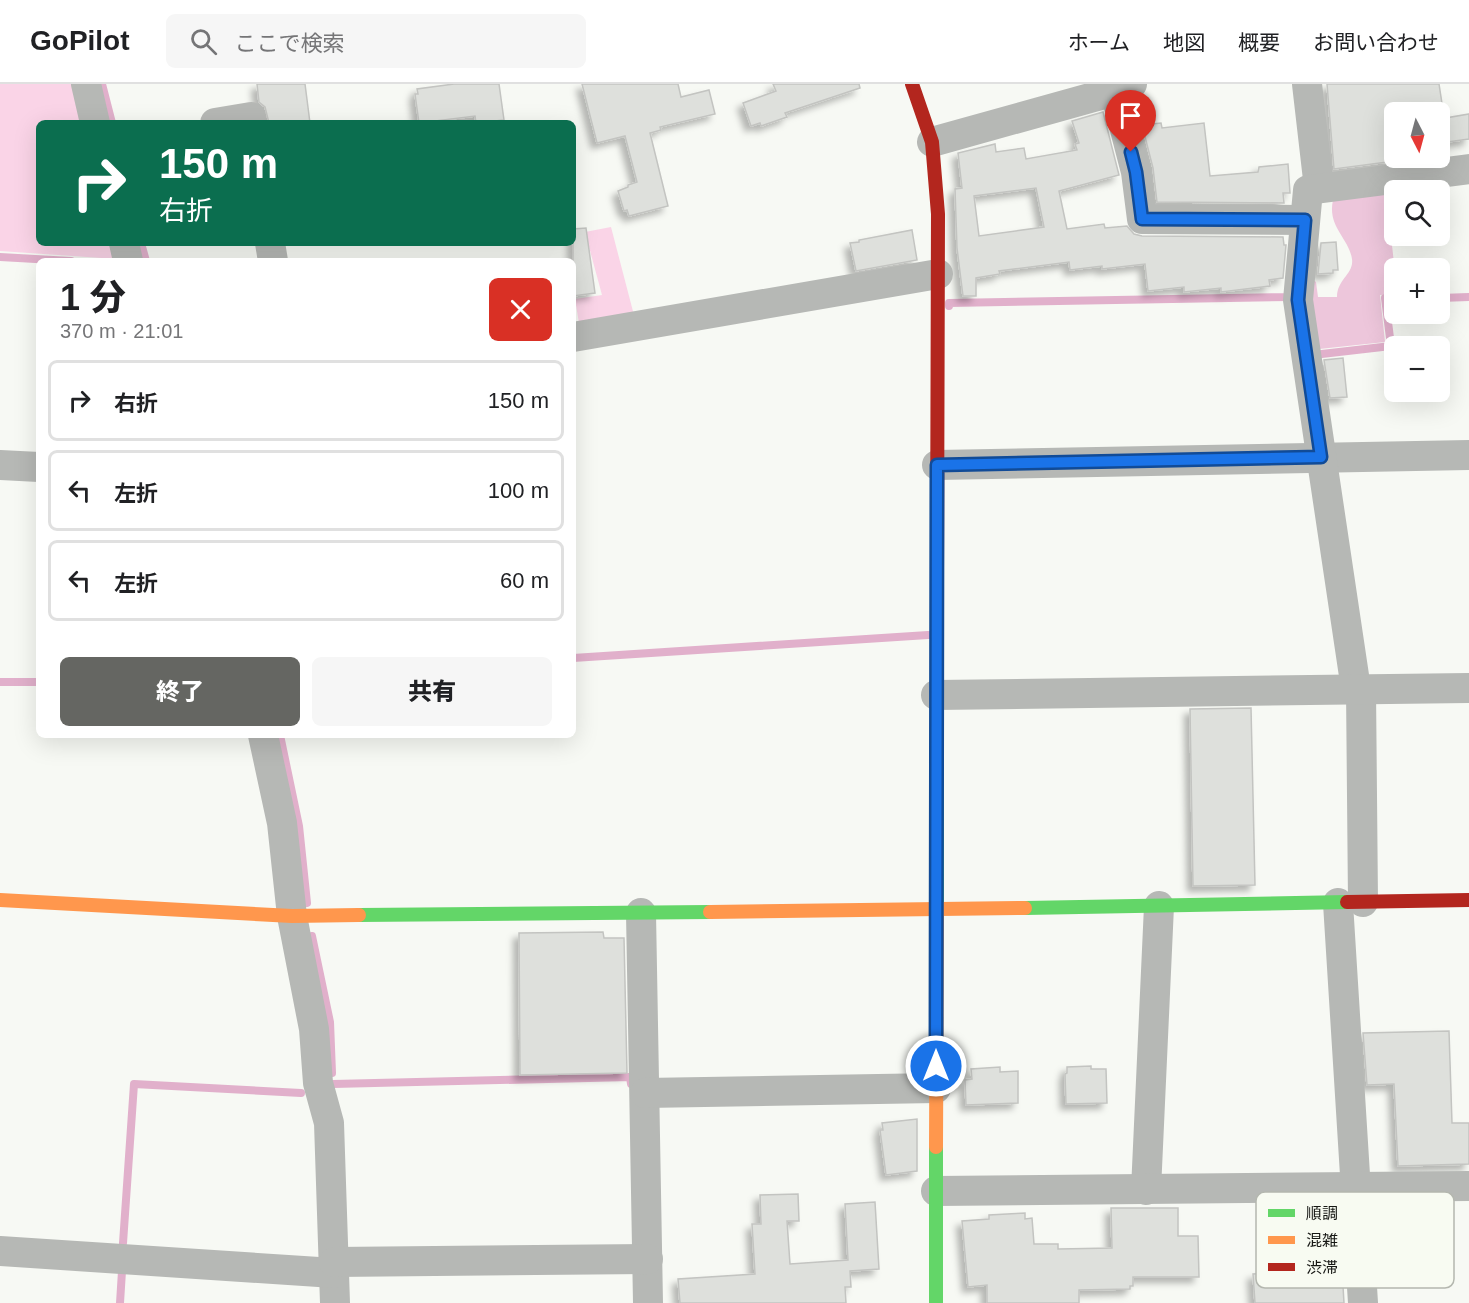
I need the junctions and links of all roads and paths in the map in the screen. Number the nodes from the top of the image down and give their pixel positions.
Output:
1 (86, 84) edge
2 (912, 84) edge
3 (1307, 84) edge
4 (1123, 88) edge
5 (94, 120) edge
6 (233, 120) edge
7 (252, 120) edge
8 (932, 142) junction
9 (1469, 170) edge
10 (1319, 188) junction
11 (1305, 220) junction
12 (938, 274) junction
13 (576, 336) edge
14 (1469, 455) edge
15 (1321, 457) junction
16 (0, 465) edge
17 (937, 465) junction
18 (36, 467) edge
19 (1469, 688) edge
20 (1359, 689) junction
21 (936, 695) junction
22 (264, 738) edge
23 (0, 900) edge
24 (1469, 900) edge
25 (1351, 902) junction
26 (1159, 906) junction
27 (936, 910) junction
28 (641, 913) junction
29 (292, 916) junction
30 (936, 1088) junction
31 (645, 1093) junction
32 (1469, 1186) edge
33 (1356, 1189) junction
34 (1146, 1190) junction
35 (936, 1191) junction
36 (1356, 1192) edge
37 (0, 1251) edge
38 (648, 1259) junction
39 (334, 1267) junction
40 (1362, 1288) edge
41 (335, 1303) edge
42 (648, 1303) edge
43 (936, 1303) edge
44 (1363, 1303) edge

1 - 5 street
2 - 8 street
3 - 10 street
4 - 8 street
4 - 11 street
6 - 7 street
8 - 12 street
9 - 10 street
10 - 11 street
11 - 15 street
12 - 13 street
12 - 17 street
14 - 15 street
15 - 17 street
15 - 20 street
16 - 18 street
17 - 21 street
19 - 20 street
20 - 21 street
20 - 25 street
21 - 27 street
22 - 29 street
23 - 29 street
24 - 25 street
25 - 26 street
25 - 33 street
26 - 27 street
26 - 34 street
27 - 28 street
27 - 30 street
28 - 29 street
28 - 31 street
29 - 39 street
30 - 31 street
30 - 35 street
31 - 38 street
32 - 33 street
33 - 34 street
33 - 36 street
34 - 35 street
35 - 43 street
37 - 39 street
38 - 39 street
38 - 42 street
39 - 41 street
40 - 44 street

